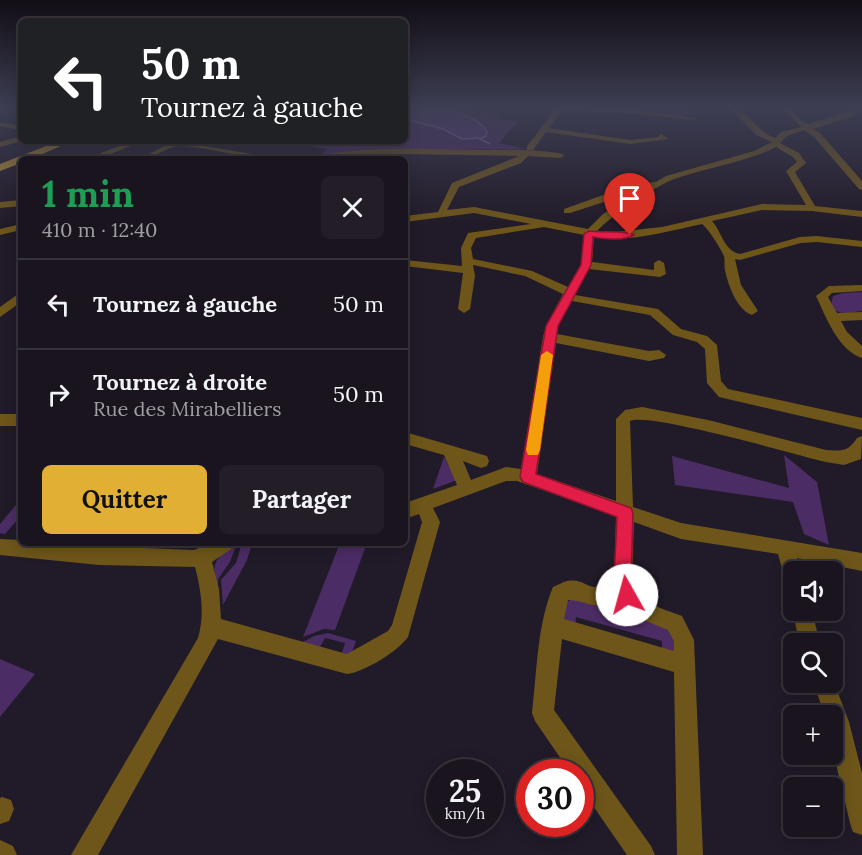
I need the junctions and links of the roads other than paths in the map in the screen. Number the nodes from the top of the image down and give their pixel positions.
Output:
1 (52, 147) edge
2 (123, 147) edge
3 (167, 147) edge
4 (191, 147) edge
5 (531, 147) edge
6 (768, 147) edge
7 (784, 147) edge
8 (827, 147) edge
9 (528, 151) junction
10 (30, 156) edge
11 (98, 156) edge
12 (150, 156) edge
13 (250, 156) edge
14 (335, 156) edge
15 (560, 156) dead end
16 (18, 161) edge
17 (0, 168) edge
18 (657, 185) junction
19 (862, 187) edge
20 (18, 203) edge
21 (0, 205) edge
22 (812, 208) junction
23 (567, 211) dead end
24 (443, 213) junction
25 (862, 214) edge
26 (408, 219) edge
27 (702, 219) junction
28 (541, 224) junction
29 (18, 228) edge
30 (0, 232) edge
31 (589, 234) junction
32 (862, 244) edge
33 (729, 255) junction
34 (408, 263) edge
35 (659, 263) dead end
36 (468, 265) junction
37 (586, 265) junction
38 (862, 288) edge
39 (0, 295) edge
40 (568, 295) junction
41 (18, 296) edge
42 (18, 298) edge
43 (464, 309) dead end
44 (752, 311) dead end
45 (0, 313) edge
46 (862, 316) edge
47 (833, 317) junction
48 (549, 337) junction
49 (862, 353) edge
50 (660, 355) dead end
51 (0, 420) edge
52 (18, 420) edge
53 (862, 424) edge
54 (408, 439) edge
55 (862, 442) edge
56 (450, 450) junction
57 (481, 461) dead end
58 (520, 476) junction
59 (467, 489) junction
60 (414, 507) edge
61 (625, 513) junction
62 (221, 546) edge
63 (0, 547) edge
64 (785, 547) junction
65 (103, 549) edge
66 (202, 558) junction
67 (789, 561) edge
68 (862, 562) edge
69 (623, 581) junction
70 (553, 626) junction
71 (212, 629) junction
72 (685, 665) junction
73 (828, 693) edge
74 (862, 823) edge
75 (84, 855) edge
76 (642, 855) edge
77 (690, 855) edge

1 - 10 main road
2 - 11 street
3 - 12 street
4 - 13 street
5 - 9 street
6 - 18 street
7 - 22 street
8 - 19 street
9 - 14 street
9 - 15 street
9 - 24 street
16 - 17 main road
18 - 23 street
18 - 31 street
20 - 21 street
22 - 25 street
22 - 27 street
24 - 26 street
24 - 28 street
27 - 31 street
27 - 33 street
28 - 31 street
28 - 36 street
29 - 30 street
31 - 37 street
32 - 33 street
33 - 44 street
34 - 36 street
35 - 37 street
36 - 40 street
36 - 43 street
37 - 40 street
38 - 47 street
39 - 41 street
40 - 48 street
40 - 53 street
42 - 45 street
46 - 47 street
47 - 49 street
48 - 50 street
48 - 58 street
51 - 52 street
54 - 56 street
55 - 61 street
56 - 57 street
56 - 59 street
58 - 59 street
58 - 61 street
59 - 60 street
60 - 71 street
61 - 64 street
61 - 69 street
62 - 66 street
63 - 65 street
64 - 67 street
64 - 68 street
65 - 66 street
66 - 71 street
69 - 70 street
69 - 72 street
70 - 72 street
70 - 76 street
71 - 75 street
72 - 77 street
73 - 74 street

